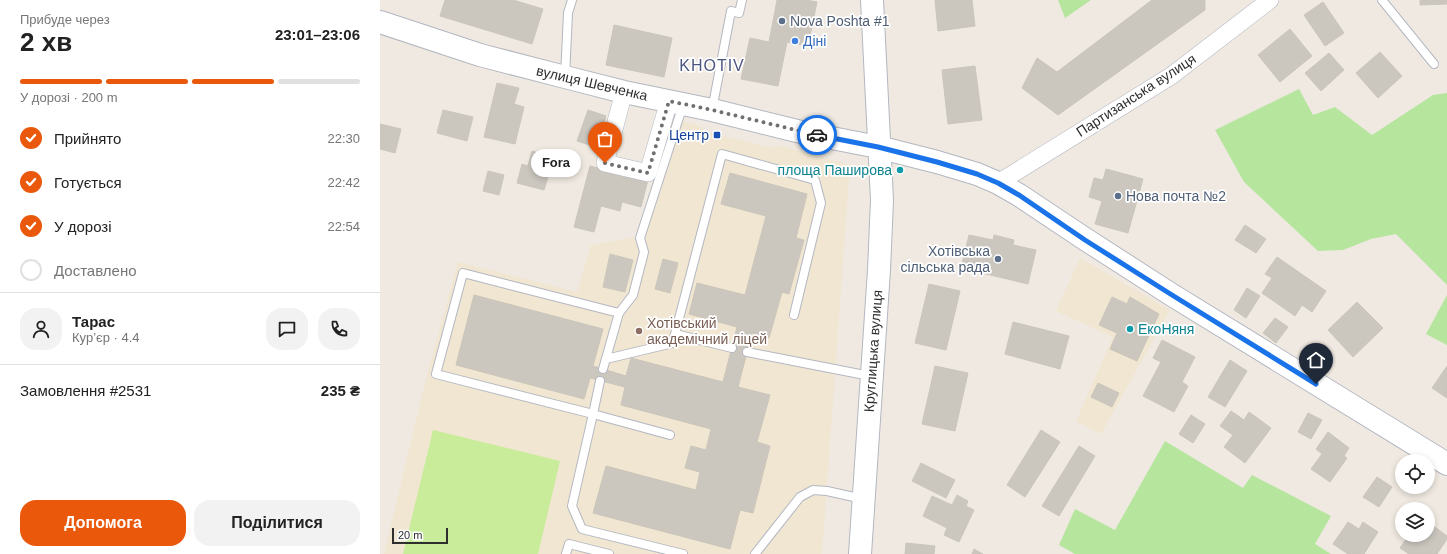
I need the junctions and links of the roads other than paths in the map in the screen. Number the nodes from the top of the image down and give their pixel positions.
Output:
1 (572, 0) edge
2 (742, 0) edge
3 (872, 0) edge
4 (1270, 0) edge
5 (1382, 0) edge
6 (380, 22) edge
7 (1434, 64) dead end
8 (565, 77) junction
9 (624, 92) junction
10 (676, 102) junction
11 (712, 110) junction
12 (878, 147) junction
13 (998, 183) junction
14 (619, 313) junction
15 (794, 315) dead end
16 (675, 334) junction
17 (732, 348) dead end
18 (747, 352) dead end
19 (606, 359) junction
20 (603, 369) dead end
21 (871, 376) junction
22 (600, 381) dead end
23 (593, 414) junction
24 (670, 435) dead end
25 (1447, 464) edge
26 (864, 499) junction
27 (566, 554) edge
28 (609, 554) edge
29 (683, 554) edge
30 (755, 554) edge
31 (860, 554) edge

1 - 8 lane
2 - 11 lane
3 - 12 street, Круглицька вулиця
4 - 13 street, Партизанська вулиця
5 - 7 lane
6 - 8 street, вулиця Шевченка
8 - 9 street, вулиця Шевченка
9 - 10 street, вулиця Шевченка
9 - 10 street
10 - 11 street, вулиця Шевченка
10 - 14 lane
11 - 12 street, вулиця Шевченка
12 - 13 street
12 - 21 street, Круглицька вулиця
13 - 25 street
14 - 19 lane
14 - 23 lane
15 - 16 lane
16 - 17 lane
16 - 19 lane
18 - 21 lane
19 - 20 lane
21 - 26 street, Круглицька вулиця
22 - 23 lane
23 - 24 lane
23 - 29 lane
26 - 30 lane
26 - 31 street, Круглицька вулиця
27 - 28 lane

